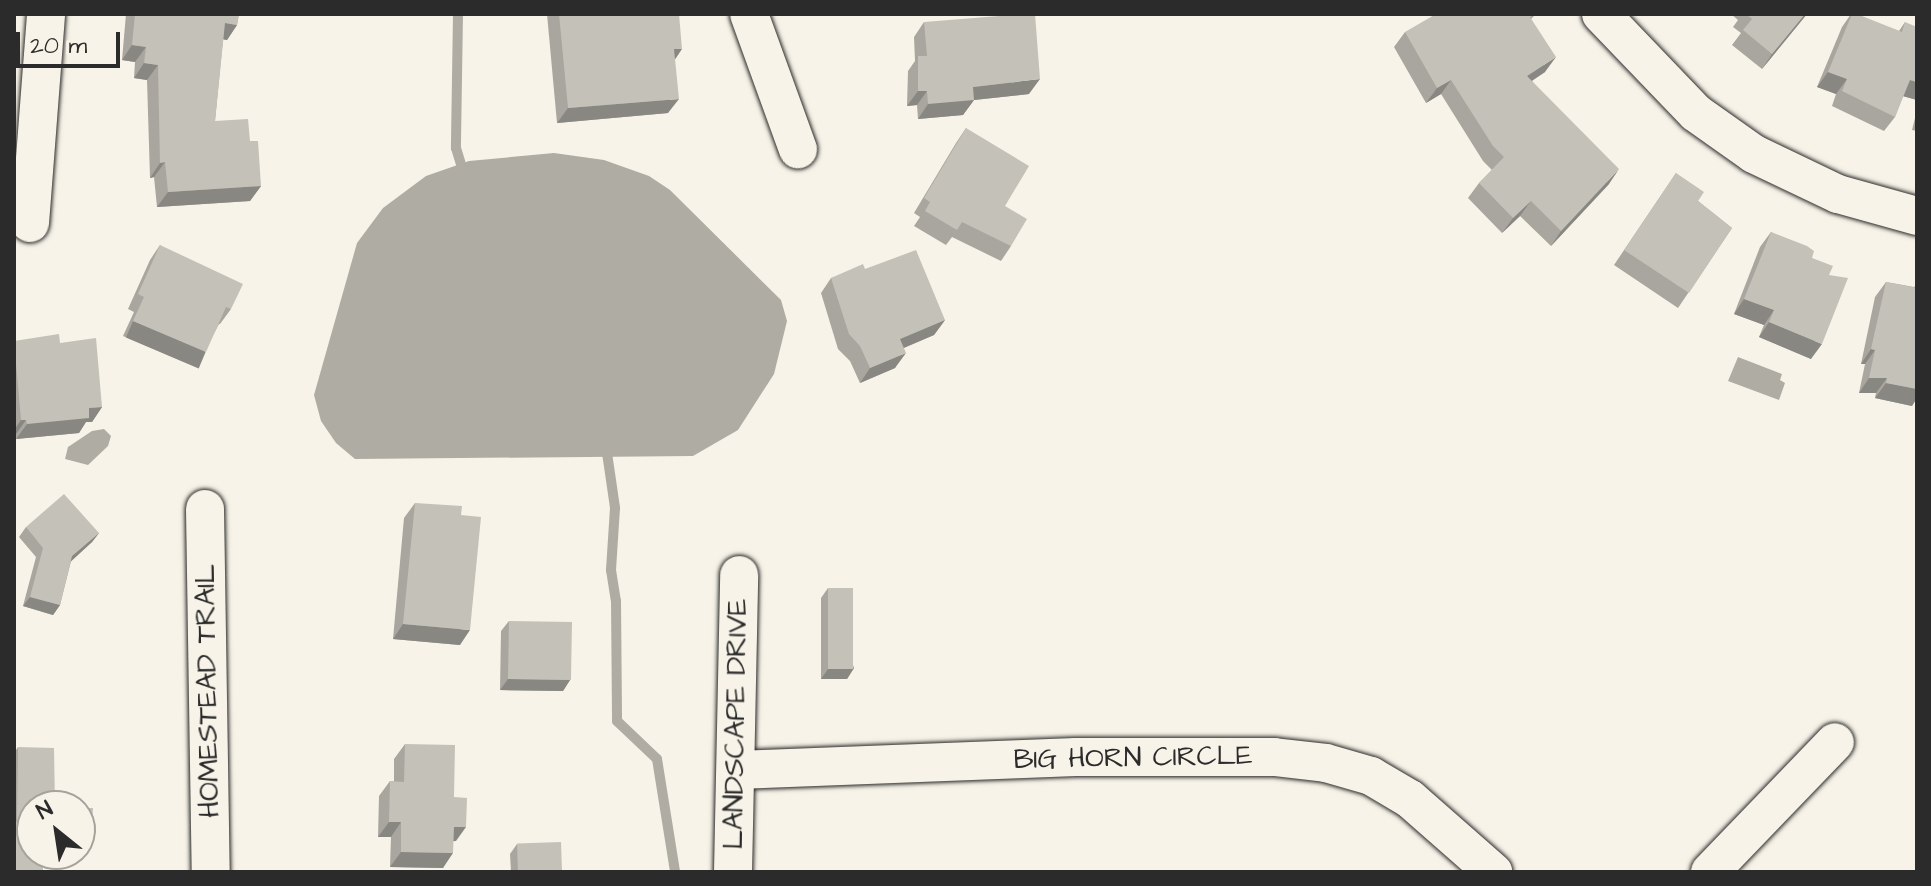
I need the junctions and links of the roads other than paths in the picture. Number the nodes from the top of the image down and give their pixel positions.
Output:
1 (46, 14) edge
2 (749, 14) edge
3 (1601, 14) edge
4 (798, 149) dead end
5 (1917, 216) edge
6 (30, 223) dead end
7 (205, 509) dead end
8 (739, 575) dead end
9 (1835, 742) dead end
10 (737, 770) junction
11 (211, 872) edge
12 (733, 872) edge
13 (1493, 872) edge
14 (1710, 872) edge

1 - 6 street
2 - 4 street
3 - 5 street
7 - 11 street, HOMESTEAD TRAIL
8 - 10 street, LANDSCAPE DRIVE
9 - 14 street
10 - 12 street, LANDSCAPE DRIVE
10 - 13 street, BIG HORN CIRCLE

